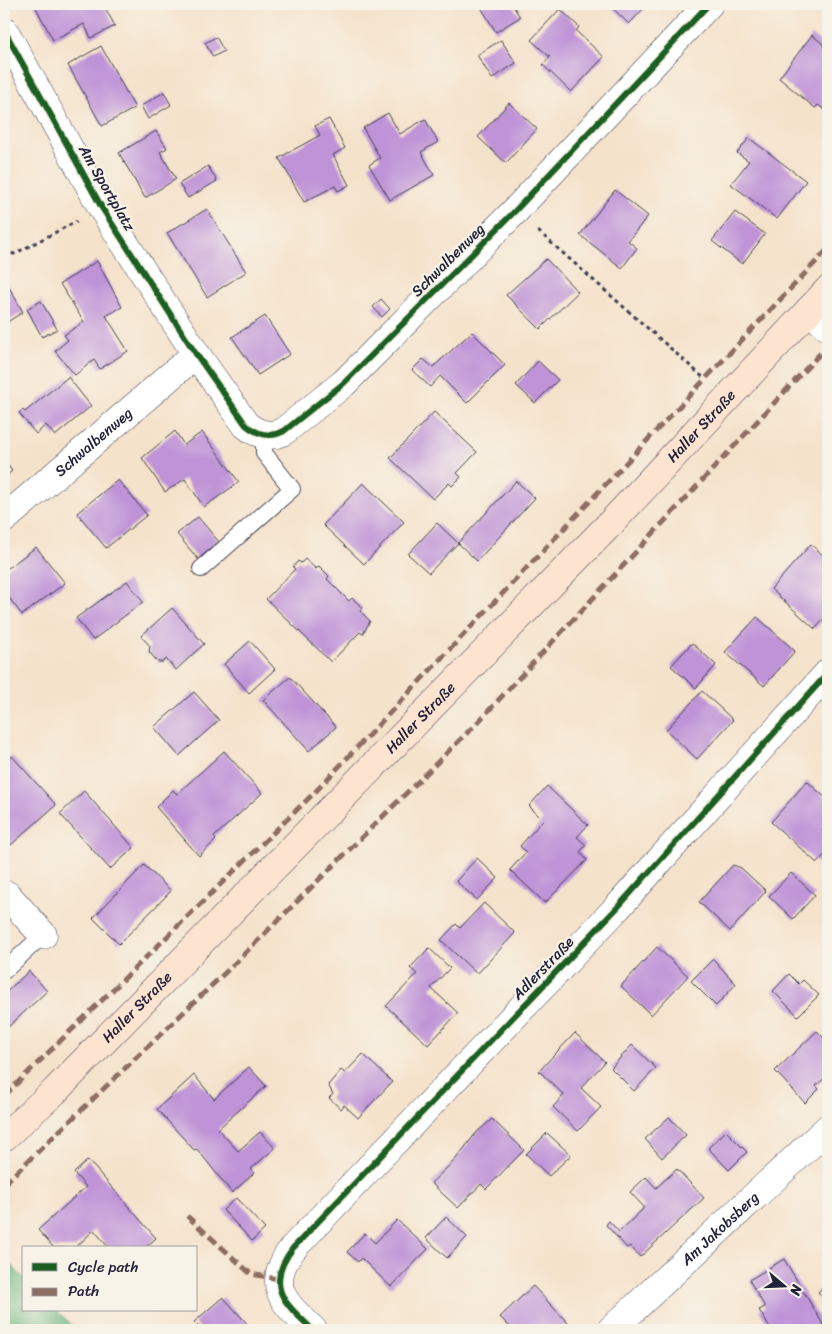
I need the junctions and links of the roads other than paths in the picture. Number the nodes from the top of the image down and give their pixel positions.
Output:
1 (709, 4) edge
2 (4, 30) edge
3 (828, 290) edge
4 (818, 319) edge
5 (196, 354) junction
6 (264, 434) junction
7 (4, 519) edge
8 (201, 568) dead end
9 (828, 673) edge
10 (4, 898) edge
11 (43, 935) joint
12 (4, 971) edge
13 (828, 1128) edge
14 (4, 1137) edge
15 (313, 1330) edge
16 (611, 1330) edge

1 - 6 street, Schwalbenweg
2 - 5 street, Am Sportplatz
3 - 4 main road, Haller Straße
4 - 14 main road, Haller Straße
5 - 6 street
5 - 7 street, Schwalbenweg
6 - 8 lane
9 - 15 street, Adlerstraße
10 - 11 street
11 - 12 lane
13 - 16 street, Am Jakobsberg

